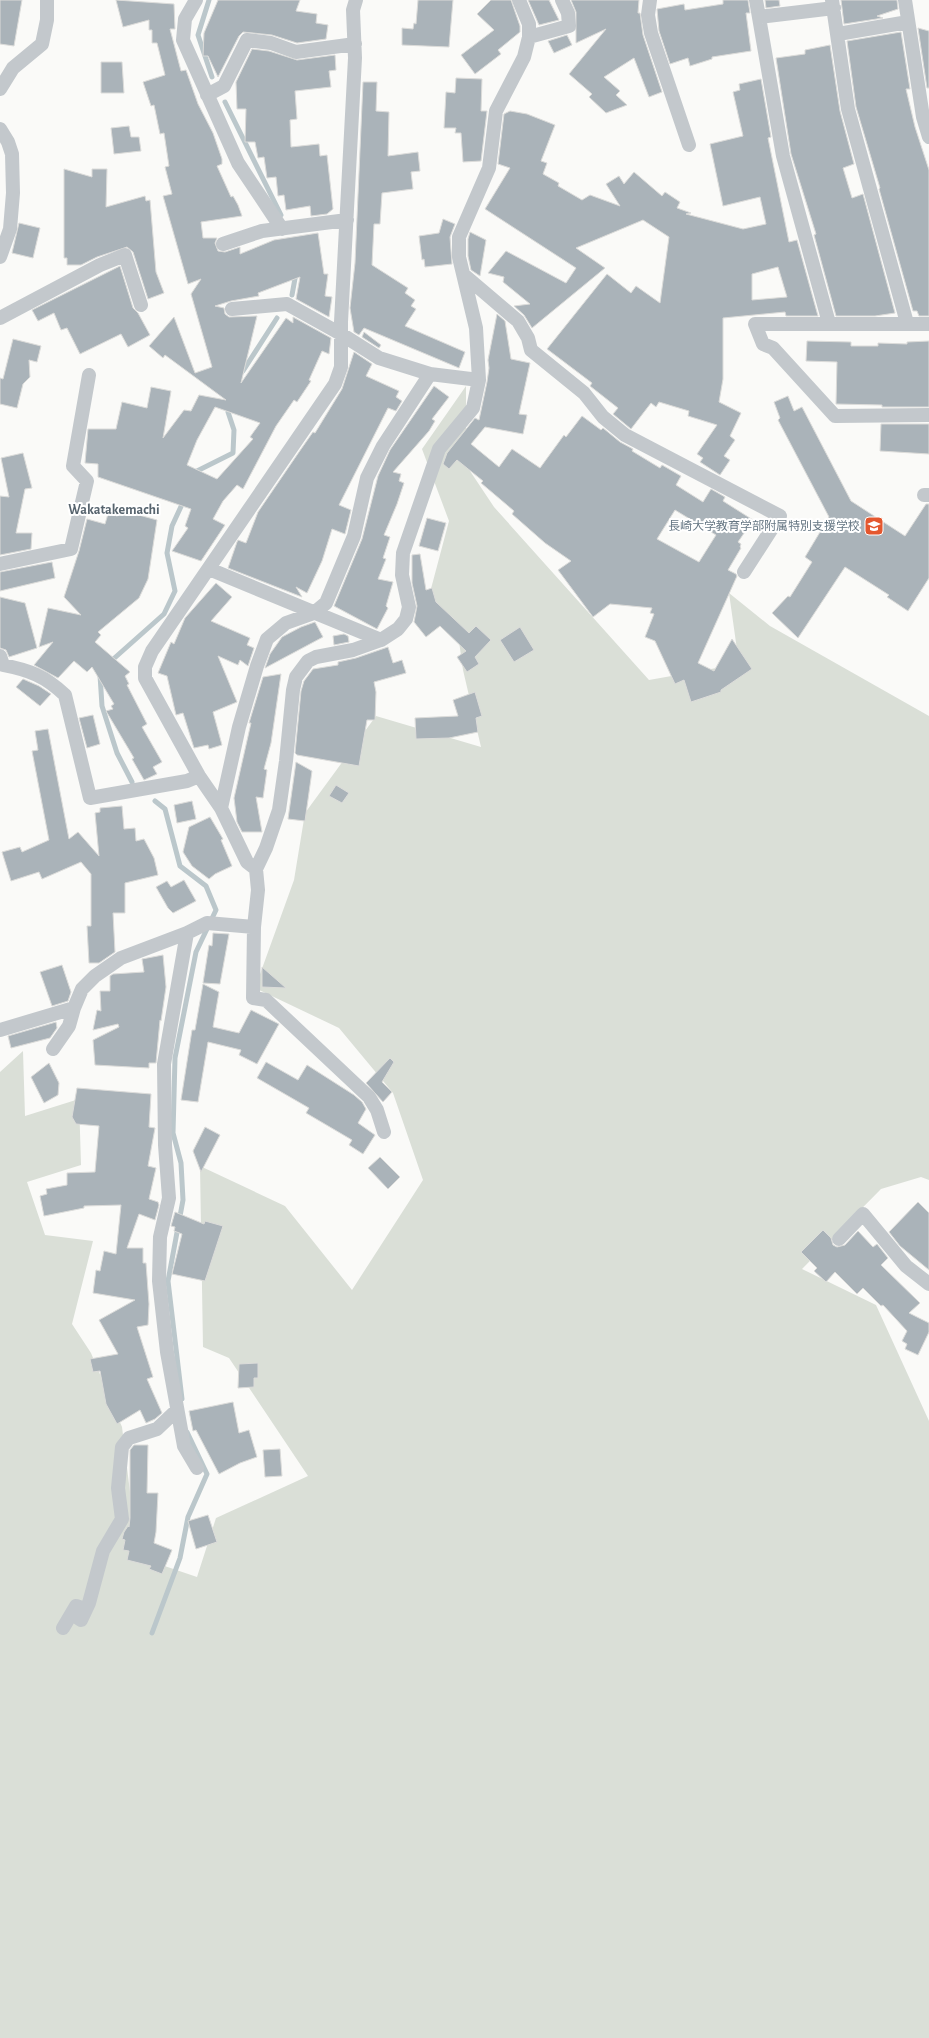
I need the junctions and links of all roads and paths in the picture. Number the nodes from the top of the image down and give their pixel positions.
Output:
1 (47, 0) edge
2 (196, 0) edge
3 (356, 0) edge
4 (519, 0) edge
5 (562, 0) edge
6 (650, 0) edge
7 (756, 0) edge
8 (905, 0) edge
9 (833, 4) edge
10 (759, 17) junction
11 (908, 22) junction
12 (838, 34) junction
13 (529, 37) junction
14 (355, 44) junction
15 (0, 88) edge
16 (207, 95) junction
17 (926, 115) edge
18 (0, 129) edge
19 (929, 137) edge
20 (689, 145) dead end
21 (347, 220) junction
22 (282, 229) junction
23 (223, 244) dead end
24 (0, 257) edge
25 (464, 275) junction
26 (142, 305) dead end
27 (232, 309) dead end
28 (0, 318) edge
29 (829, 324) junction
30 (907, 324) junction
31 (929, 324) edge
32 (342, 334) junction
33 (89, 374) dead end
34 (430, 374) junction
35 (479, 380) junction
36 (929, 415) edge
37 (0, 564) edge
38 (209, 569) junction
39 (744, 572) dead end
40 (314, 613) junction
41 (381, 640) junction
42 (0, 656) edge
43 (199, 776) junction
44 (221, 808) junction
45 (256, 869) junction
46 (254, 927) junction
47 (187, 933) junction
48 (74, 1008) junction
49 (0, 1030) edge
50 (53, 1050) dead end
51 (384, 1132) dead end
52 (839, 1239) dead end
53 (929, 1284) edge
54 (177, 1410) junction
55 (197, 1468) dead end
56 (63, 1628) dead end

1 - 15 street
2 - 16 street
3 - 14 street
4 - 13 street
5 - 13 street
6 - 20 street
7 - 10 street
8 - 11 street
9 - 10 street
9 - 12 street
10 - 29 street
11 - 12 street
11 - 17 street
12 - 30 street
13 - 25 street
14 - 16 street
14 - 21 street
16 - 22 street
17 - 19 street
18 - 24 street
21 - 22 street
21 - 32 street
22 - 23 street
25 - 35 street
25 - 39 street
26 - 28 street
27 - 32 street
29 - 30 street
29 - 36 street
30 - 31 street
32 - 34 street
32 - 38 street
33 - 37 street
34 - 35 street
34 - 40 street
35 - 41 street
38 - 40 street
38 - 43 street
40 - 41 street
40 - 44 street
41 - 45 street
42 - 43 street
43 - 44 street
44 - 45 street
45 - 46 street
46 - 47 street
46 - 51 street
47 - 48 street
47 - 54 street
48 - 49 street
48 - 50 street
52 - 53 street
54 - 55 street
54 - 56 street

